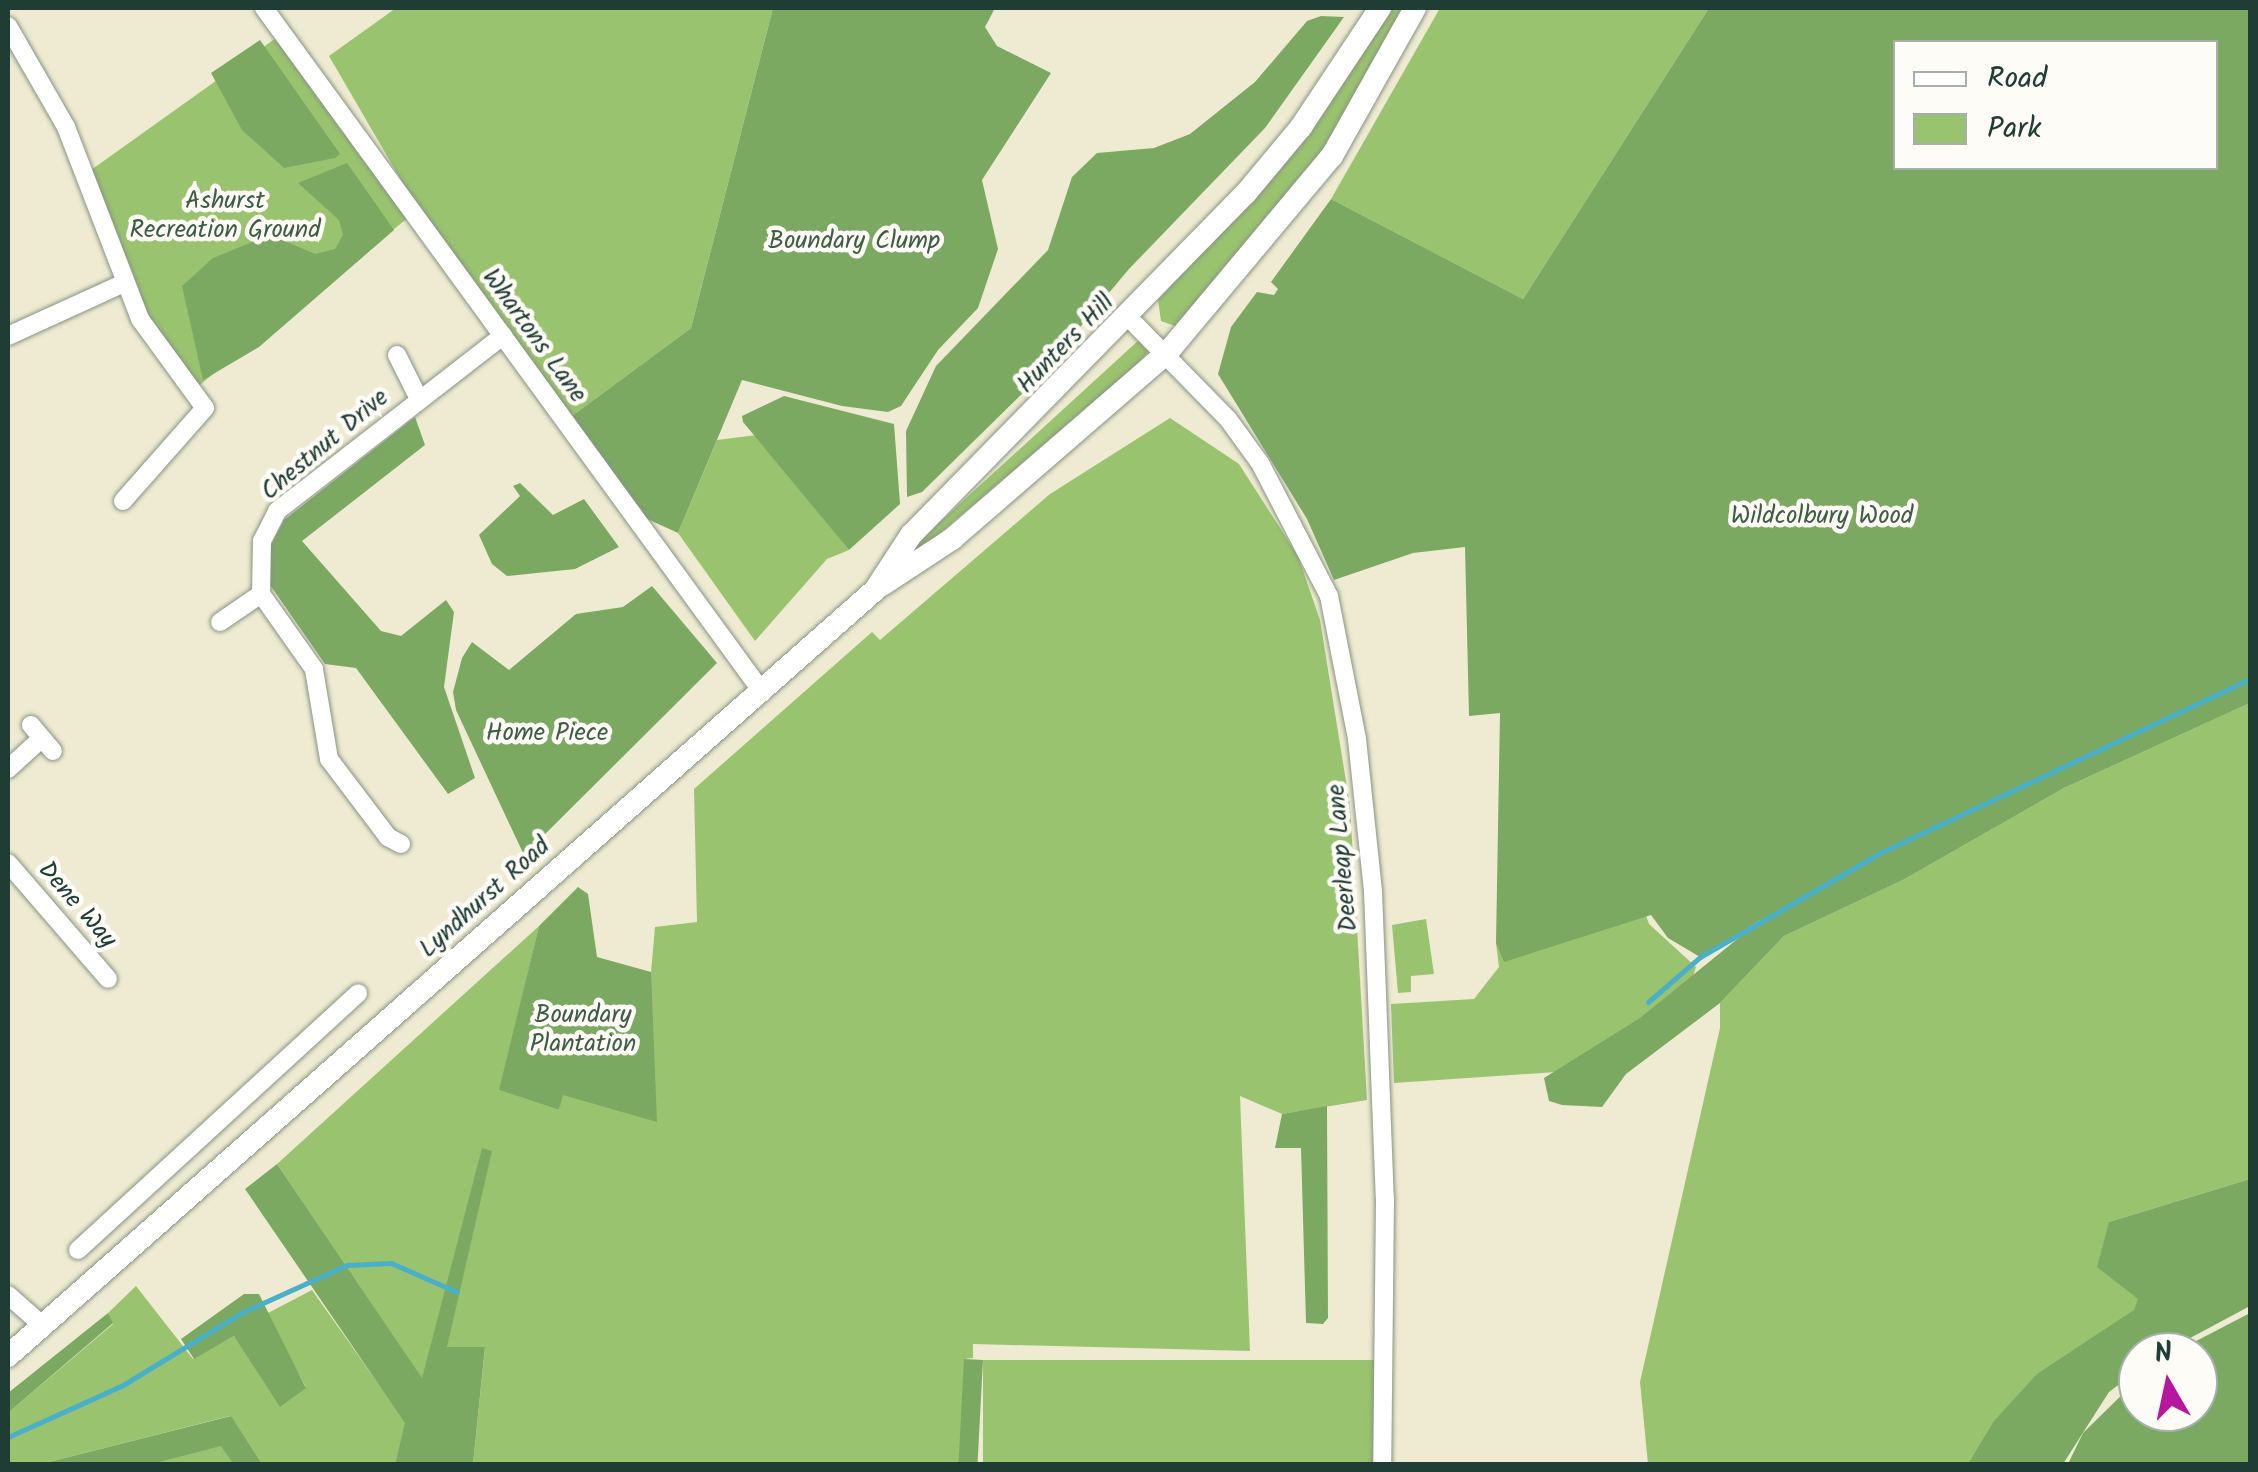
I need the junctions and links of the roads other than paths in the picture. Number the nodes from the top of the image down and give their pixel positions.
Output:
1 (264, 8) edge
2 (1380, 8) edge
3 (1415, 8) edge
4 (11, 38) edge
5 (122, 284) junction
6 (1129, 318) junction
7 (8, 336) edge
8 (502, 336) junction
9 (1167, 354) junction
10 (397, 355) dead end
11 (419, 399) junction
12 (124, 501) dead end
13 (876, 590) junction
14 (261, 594) junction
15 (220, 622) dead end
16 (764, 693) junction
17 (42, 738) dead end
18 (8, 768) edge
19 (401, 844) dead end
20 (8, 863) edge
21 (108, 980) dead end
22 (358, 993) dead end
23 (223, 1120) junction
24 (247, 1147) junction
25 (78, 1250) dead end
26 (8, 1296) edge
27 (43, 1326) junction
28 (8, 1356) edge
29 (1382, 1464) edge

1 - 8 street, Whartons Lane
2 - 6 main road, Hunters Hill
3 - 9 main road
4 - 5 street
5 - 7 street
5 - 12 street
6 - 9 street, Deerleap Lane
6 - 13 main road, Hunters Hill
8 - 11 street, Chestnut Drive
8 - 16 street, Whartons Lane
9 - 13 main road
9 - 29 street, Deerleap Lane
10 - 11 street, Chestnut Drive
11 - 14 street, Chestnut Drive
13 - 16 main road, Hunters Hill
14 - 15 street
14 - 19 street
16 - 24 main road, Lyndhurst Road
17 - 18 street
20 - 21 street, Dene Way
22 - 23 street
23 - 24 street
23 - 25 street
24 - 27 main road, Lyndhurst Road
26 - 27 street
27 - 28 main road, Lyndhurst Road

